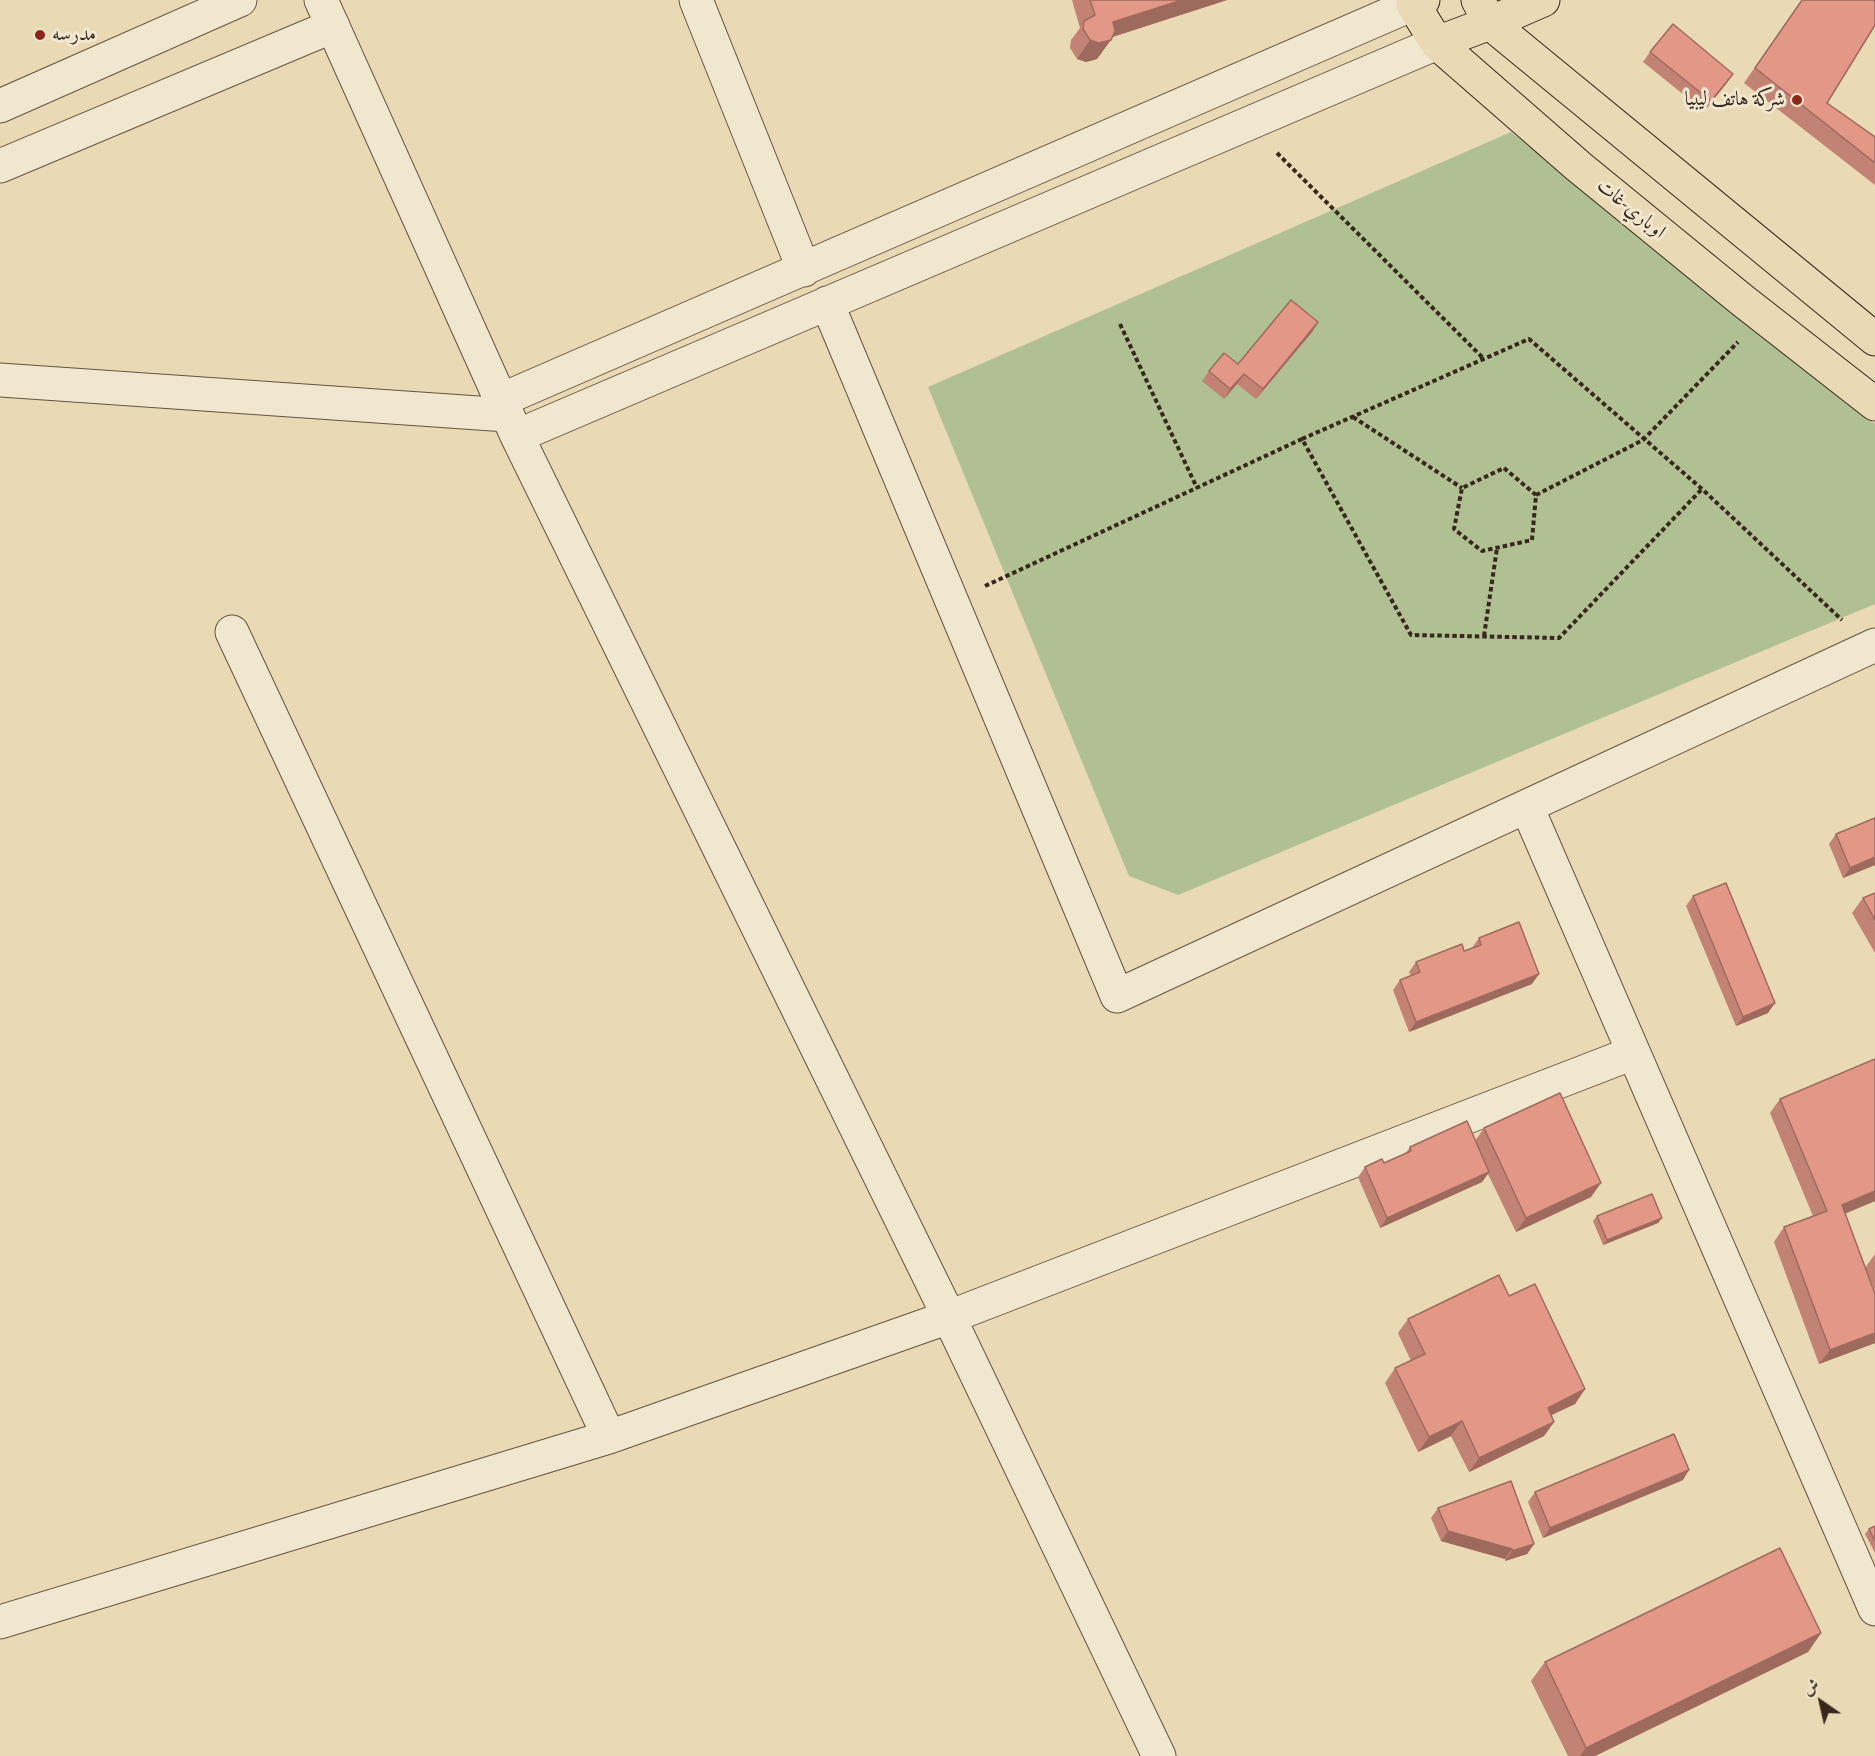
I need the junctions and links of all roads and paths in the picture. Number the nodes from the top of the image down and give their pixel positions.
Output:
1 (240, 0) edge
2 (696, 0) edge
3 (1543, 0) edge
4 (1417, 1) edge
5 (1484, 12) edge
6 (327, 13) edge
7 (1437, 43) junction
8 (0, 106) edge
9 (1247, 123) junction
10 (0, 166) edge
11 (804, 270) junction
12 (827, 303) junction
13 (1763, 316) junction
14 (1120, 324) dead end
15 (1875, 339) edge
16 (1484, 359) junction
17 (0, 380) edge
18 (1875, 404) edge
19 (1353, 416) junction
20 (508, 417) junction
21 (1302, 439) junction
22 (1643, 440) junction
23 (1197, 488) junction
24 (1462, 488) junction
25 (1702, 489) junction
26 (1536, 495) junction
27 (1497, 548) junction
28 (951, 601) junction
29 (232, 632) dead end
30 (1484, 636) junction
31 (1873, 646) edge
32 (1527, 807) junction
33 (1634, 1053) junction
34 (949, 1317) junction
35 (609, 1437) junction
36 (1875, 1608) edge
37 (0, 1622) edge
38 (1159, 1756) edge

1 - 8 street
2 - 11 street
3 - 5 highway
4 - 7 highway, اوباري-غات
4 - 11 street
5 - 7 highway
5 - 15 highway
6 - 10 street
6 - 20 street
7 - 9 street
7 - 13 highway, اوباري-غات
9 - 12 street
9 - 16 path
11 - 20 street
12 - 20 street
12 - 28 street
13 - 18 highway, اوباري-غات
13 - 22 path
14 - 23 path
16 - 19 path
16 - 22 path
17 - 20 street
19 - 21 path
19 - 24 path
20 - 34 street
21 - 23 path
21 - 30 path
22 - 25 path
22 - 26 path
23 - 28 path
24 - 26 path
24 - 27 path
25 - 30 path
25 - 31 path
26 - 27 path
27 - 30 path
28 - 32 street
29 - 35 street
31 - 32 street
32 - 33 street
33 - 34 street
33 - 36 street
34 - 35 street
34 - 38 street
35 - 37 street

